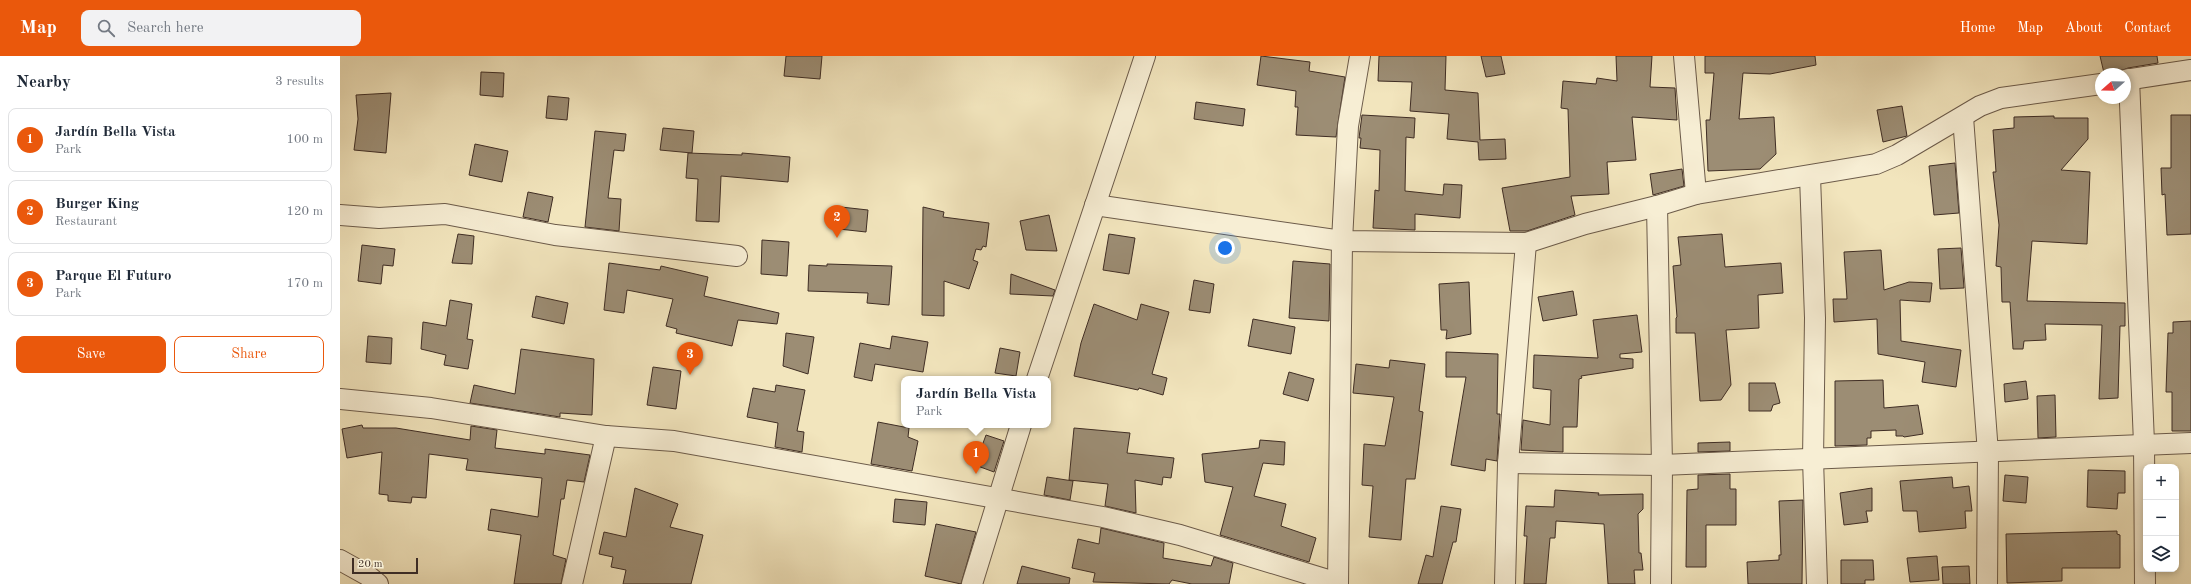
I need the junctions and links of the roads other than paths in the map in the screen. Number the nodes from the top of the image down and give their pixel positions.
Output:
1 (1144, 56) edge
2 (1360, 56) edge
3 (1684, 56) edge
4 (2191, 70) edge
5 (2131, 79) edge
6 (2095, 85) edge
7 (2128, 104) edge
8 (1963, 117) junction
9 (1810, 176) junction
10 (1696, 194) junction
11 (1095, 205) junction
12 (1657, 206) junction
13 (340, 215) edge
14 (1342, 241) junction
15 (1526, 243) junction
16 (737, 256) dead end
17 (1038, 376) edge
18 (340, 399) edge
19 (1020, 428) edge
20 (606, 436) junction
21 (2144, 443) junction
22 (2191, 443) edge
23 (1988, 453) junction
24 (1813, 459) junction
25 (1508, 462) junction
26 (1662, 464) junction
27 (997, 498) junction
28 (340, 560) edge
29 (378, 584) edge
30 (572, 584) edge
31 (972, 584) edge
32 (1338, 584) edge
33 (1505, 584) edge
34 (1661, 584) edge
35 (1817, 584) edge
36 (1987, 584) edge
37 (2145, 584) edge

1 - 11 street
2 - 14 street
3 - 10 street
4 - 5 street
6 - 8 street
7 - 21 street
8 - 9 street
8 - 23 street
9 - 10 street
9 - 24 street
10 - 12 street
11 - 14 street
11 - 17 street
12 - 15 street
12 - 26 street
13 - 16 street
14 - 15 street
14 - 32 street
15 - 25 street
18 - 20 street
19 - 27 street
20 - 27 street
20 - 30 street
21 - 22 street
21 - 23 street
21 - 37 street
23 - 24 street
23 - 36 street
24 - 26 street
24 - 35 street
25 - 26 street
25 - 33 street
26 - 34 street
27 - 31 street
27 - 32 street
28 - 29 street

